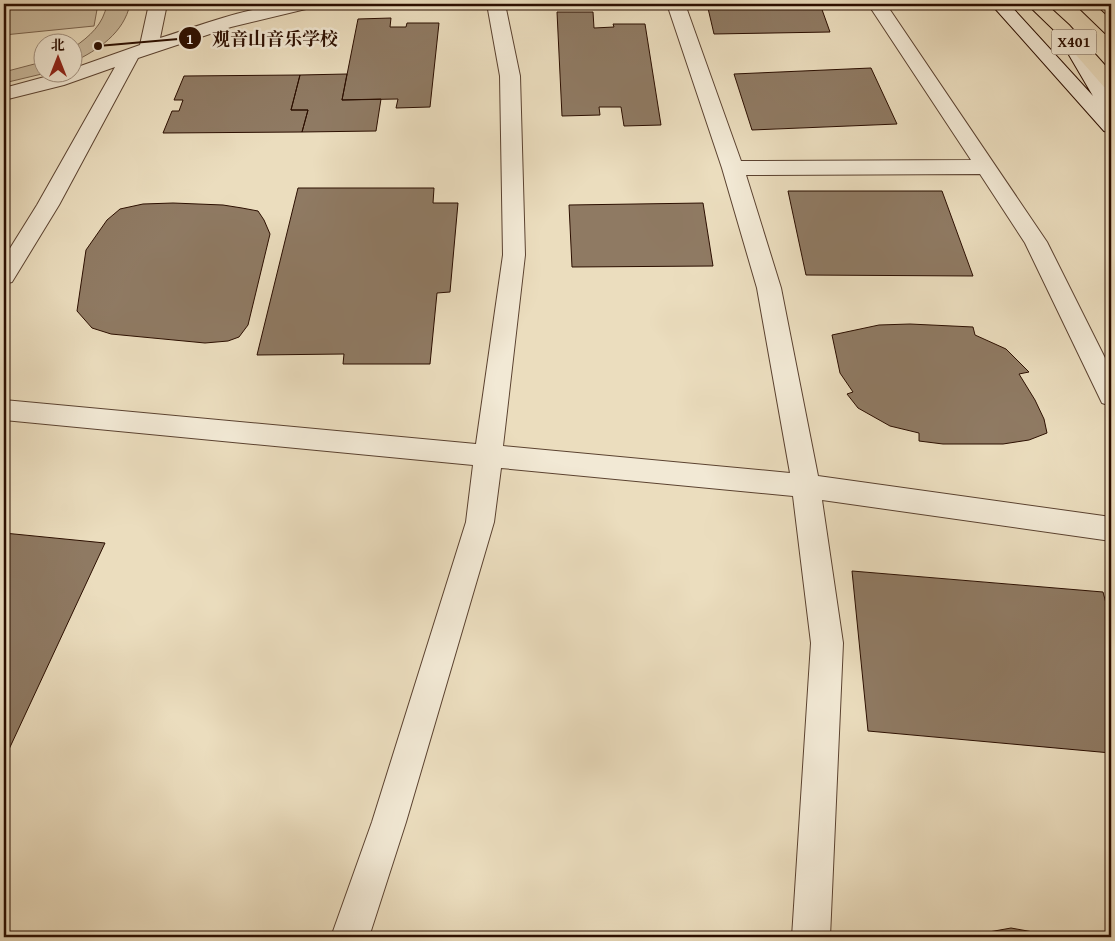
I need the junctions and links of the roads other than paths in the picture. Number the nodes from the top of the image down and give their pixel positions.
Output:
1 (158, 4) edge
2 (304, 4) edge
3 (496, 4) edge
4 (676, 4) edge
5 (877, 4) edge
6 (1000, 4) edge
7 (1036, 4) edge
8 (1084, 4) edge
9 (1063, 29) junction
10 (1111, 29) edge
11 (140, 51) junction
12 (1111, 83) edge
13 (4, 94) edge
14 (1111, 110) edge
15 (1111, 127) edge
16 (987, 167) junction
17 (733, 168) junction
18 (4, 276) edge
19 (1111, 396) edge
20 (4, 410) edge
21 (488, 456) junction
22 (806, 486) junction
23 (1111, 529) edge
24 (350, 937) edge
25 (811, 937) edge

1 - 11 street
2 - 11 street
3 - 21 street
4 - 17 street
5 - 16 street
6 - 15 street
7 - 9 main road, X401
8 - 10 main road, X401
9 - 12 main road, X401
9 - 14 street
11 - 13 street
11 - 18 street
16 - 17 street
16 - 19 street
17 - 22 street
20 - 21 street
21 - 22 street
21 - 24 street
22 - 23 street
22 - 25 street

